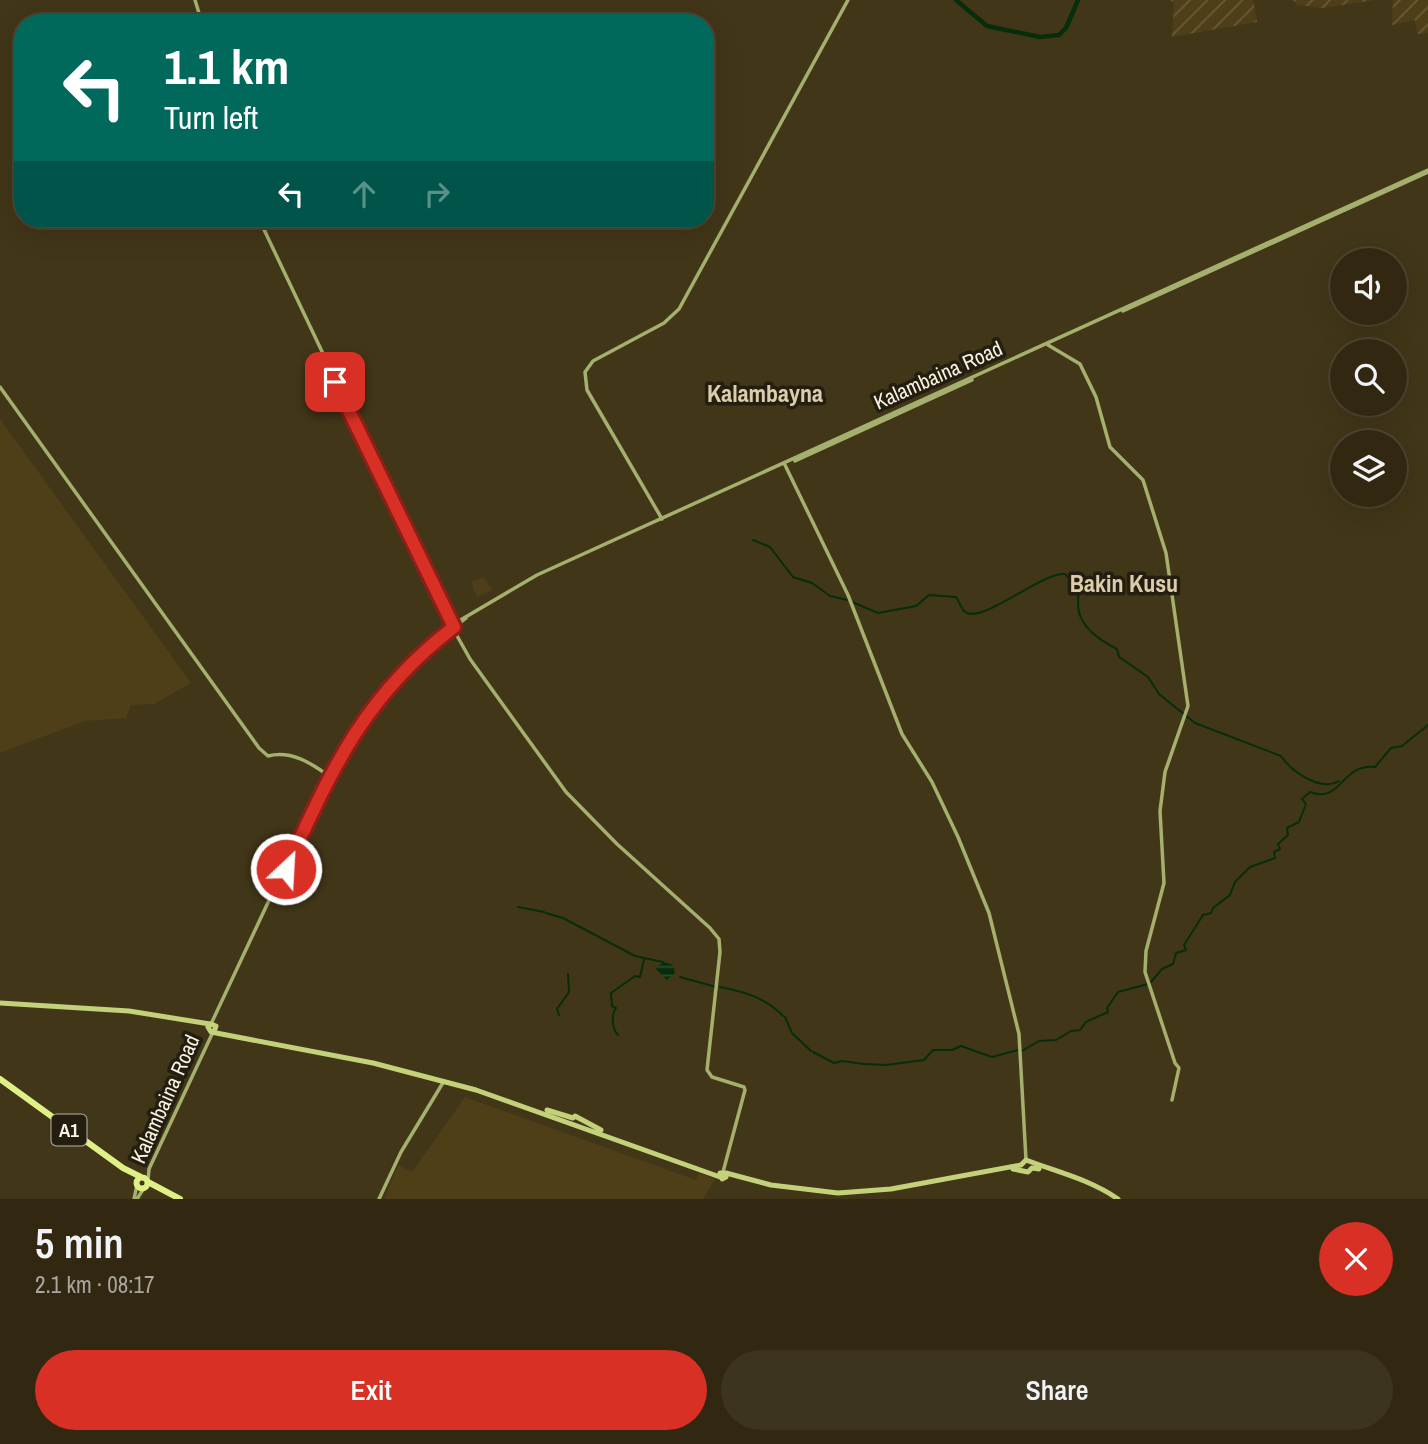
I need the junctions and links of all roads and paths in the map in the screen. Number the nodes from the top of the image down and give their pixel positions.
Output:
1 (848, 0) edge
2 (1428, 171) edge
3 (263, 228) edge
4 (1048, 345) junction
5 (0, 387) edge
6 (785, 465) junction
7 (662, 520) junction
8 (452, 627) junction
9 (328, 775) junction
10 (0, 1004) edge
11 (212, 1028) junction
12 (0, 1080) edge
13 (444, 1081) junction
14 (1172, 1100) dead end
15 (1023, 1165) junction
16 (1032, 1166) junction
17 (722, 1175) junction
18 (142, 1183) junction
19 (837, 1197) edge
20 (135, 1199) edge
21 (175, 1199) edge
22 (180, 1199) edge
23 (379, 1199) edge
24 (1116, 1199) edge

1 - 7 street
2 - 4 street
2 - 7 street, Kalambaina Road
3 - 8 street
4 - 6 street
4 - 14 street
5 - 9 street
6 - 7 street
6 - 15 street
7 - 8 street
7 - 8 street, Kalambaina Road
8 - 9 street, Kalambaina Road
8 - 17 street
9 - 11 street, Kalambaina Road
9 - 11 street, Kalambaina Road
10 - 11 main road
11 - 13 main road
11 - 17 main road
11 - 18 street, Kalambaina Road
12 - 18 highway, A1
13 - 17 main road
13 - 23 street
15 - 16 main road
15 - 16 main road
15 - 17 main road
15 - 19 main road
16 - 24 main road
17 - 19 main road
18 - 20 street, Kalambaina Road
18 - 21 highway, A1
18 - 22 highway, A1

